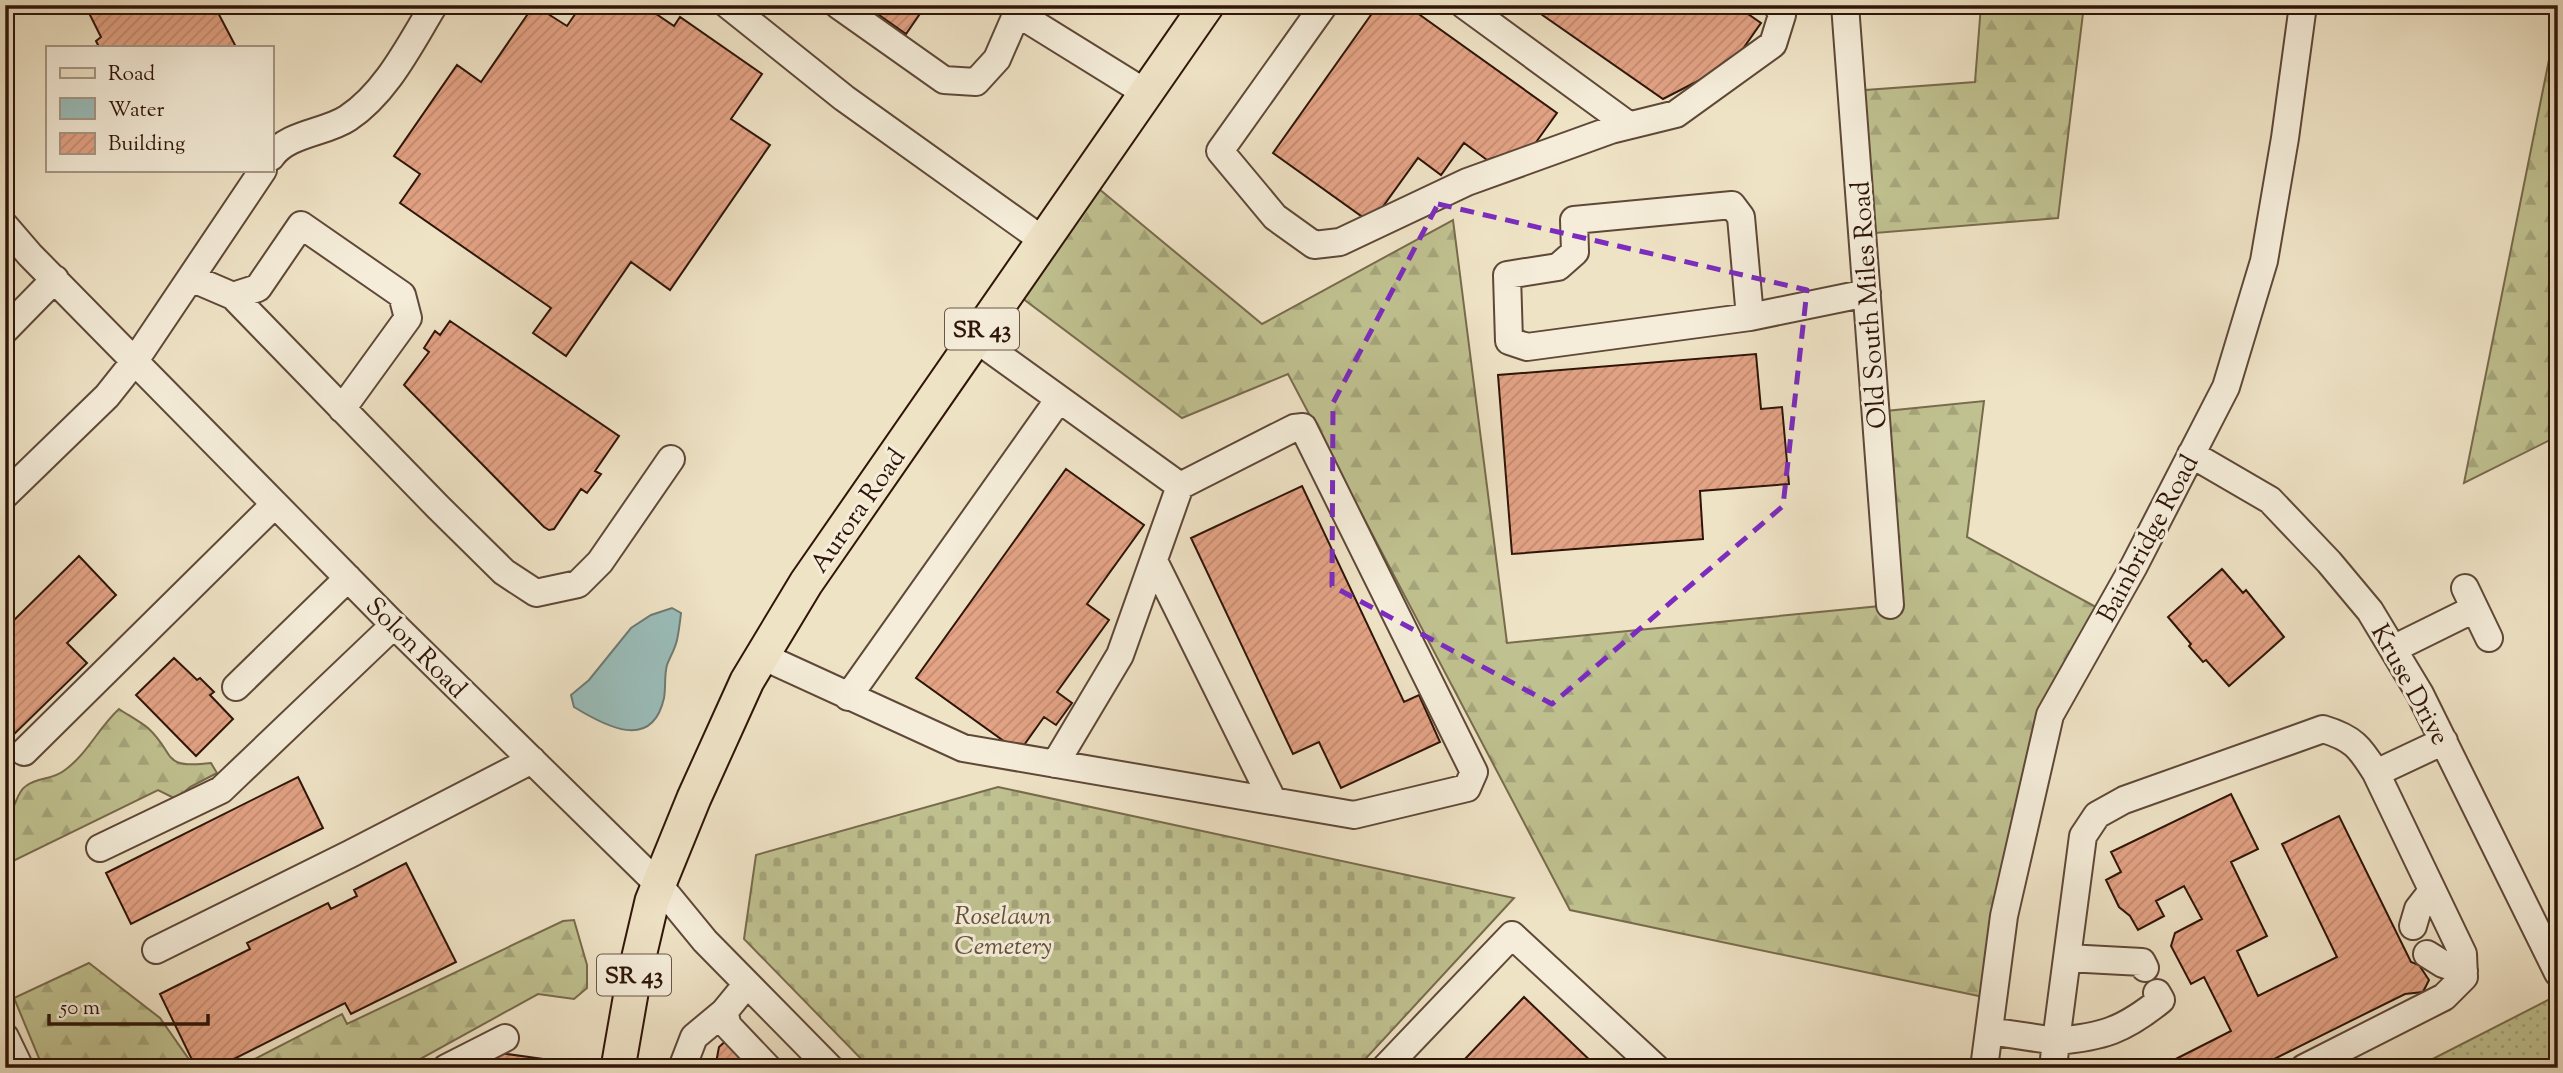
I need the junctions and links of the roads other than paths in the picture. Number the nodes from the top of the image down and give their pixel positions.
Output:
1 (434, 5) edge
2 (728, 5) edge
3 (838, 5) edge
4 (1207, 5) edge
5 (1324, 5) edge
6 (1464, 5) edge
7 (1777, 5) edge
8 (1845, 5) edge
9 (2303, 5) edge
10 (1016, 9) edge
11 (1146, 93) junction
12 (1627, 124) junction
13 (273, 155) edge
14 (262, 172) edge
15 (5, 226) edge
16 (1044, 241) junction
17 (191, 278) junction
18 (55, 279) junction
19 (1867, 293) junction
20 (233, 296) junction
21 (1751, 317) junction
22 (5, 330) edge
23 (976, 339) junction
24 (134, 362) junction
25 (1059, 399) junction
26 (342, 409) junction
27 (2191, 454) junction
28 (671, 459) dead end
29 (1180, 486) junction
30 (5, 495) edge
31 (275, 504) junction
32 (1154, 561) junction
33 (348, 578) junction
34 (1890, 605) dead end
35 (394, 625) junction
36 (2489, 638) dead end
37 (2393, 649) junction
38 (762, 656) junction
39 (236, 687) dead end
40 (848, 697) junction
41 (2444, 741) junction
42 (24, 752) dead end
43 (532, 760) junction
44 (1055, 764) junction
45 (2376, 773) junction
46 (1273, 801) junction
47 (100, 848) dead end
48 (659, 885) junction
49 (2432, 891) junction
50 (2413, 926) dead end
51 (156, 950) dead end
52 (2427, 954) dead end
53 (2067, 958) junction
54 (2145, 968) dead end
55 (2464, 971) junction
56 (2558, 973) edge
57 (747, 984) junction
58 (2157, 993) dead end
59 (724, 1012) junction
60 (1989, 1031) junction
61 (5, 1037) edge
62 (505, 1038) dead end
63 (2056, 1041) junction
64 (1401, 1062) edge
65 (20, 1068) edge
66 (446, 1068) edge
67 (618, 1068) edge
68 (682, 1068) edge
69 (768, 1068) edge
70 (830, 1068) edge
71 (1656, 1068) edge
72 (1984, 1068) edge
73 (2053, 1068) edge
74 (2304, 1068) edge

1 - 13 street
2 - 16 street
3 - 10 street
4 - 11 main road, Aurora Road / SR 43
5 - 12 street
6 - 12 street
7 - 12 street
8 - 19 street, Old South Miles Road
9 - 27 street, Bainbridge Road
10 - 11 street
11 - 16 main road, Aurora Road / SR 43
14 - 17 street
15 - 18 street, Solon Road
16 - 23 main road, Aurora Road / SR 43
17 - 20 street
17 - 24 street
18 - 22 street
18 - 24 street, Solon Road
19 - 21 street
19 - 34 street, Old South Miles Road
20 - 26 street
20 - 26 street
21 - 21 street
23 - 25 street
23 - 38 main road, Aurora Road / SR 43
24 - 30 street
24 - 31 street, Solon Road
25 - 29 street
25 - 40 street
26 - 28 street
27 - 37 street, Kruse Drive
27 - 60 street, Bainbridge Road
29 - 32 street
29 - 46 street
31 - 33 street, Solon Road
31 - 42 street
32 - 44 street
32 - 46 street
33 - 35 street, Solon Road
33 - 39 street
35 - 43 street, Solon Road
35 - 47 street
36 - 37 street
37 - 41 street, Kruse Drive
38 - 40 street
38 - 48 main road, Aurora Road / SR 43
40 - 44 street
41 - 45 street
41 - 56 street, Kruse Drive
43 - 48 street, Solon Road
43 - 51 street
44 - 46 street
45 - 49 street
45 - 53 street
48 - 57 street, Solon Road
48 - 67 main road, Aurora Road / SR 43
49 - 50 street
49 - 55 street
52 - 55 street
53 - 54 street
53 - 63 street
55 - 74 street
57 - 59 street
57 - 70 street, Solon Road
58 - 63 street
59 - 68 street
59 - 69 street
60 - 63 street
60 - 72 street, Bainbridge Road
61 - 65 street
62 - 66 street
63 - 73 street
64 - 71 street

